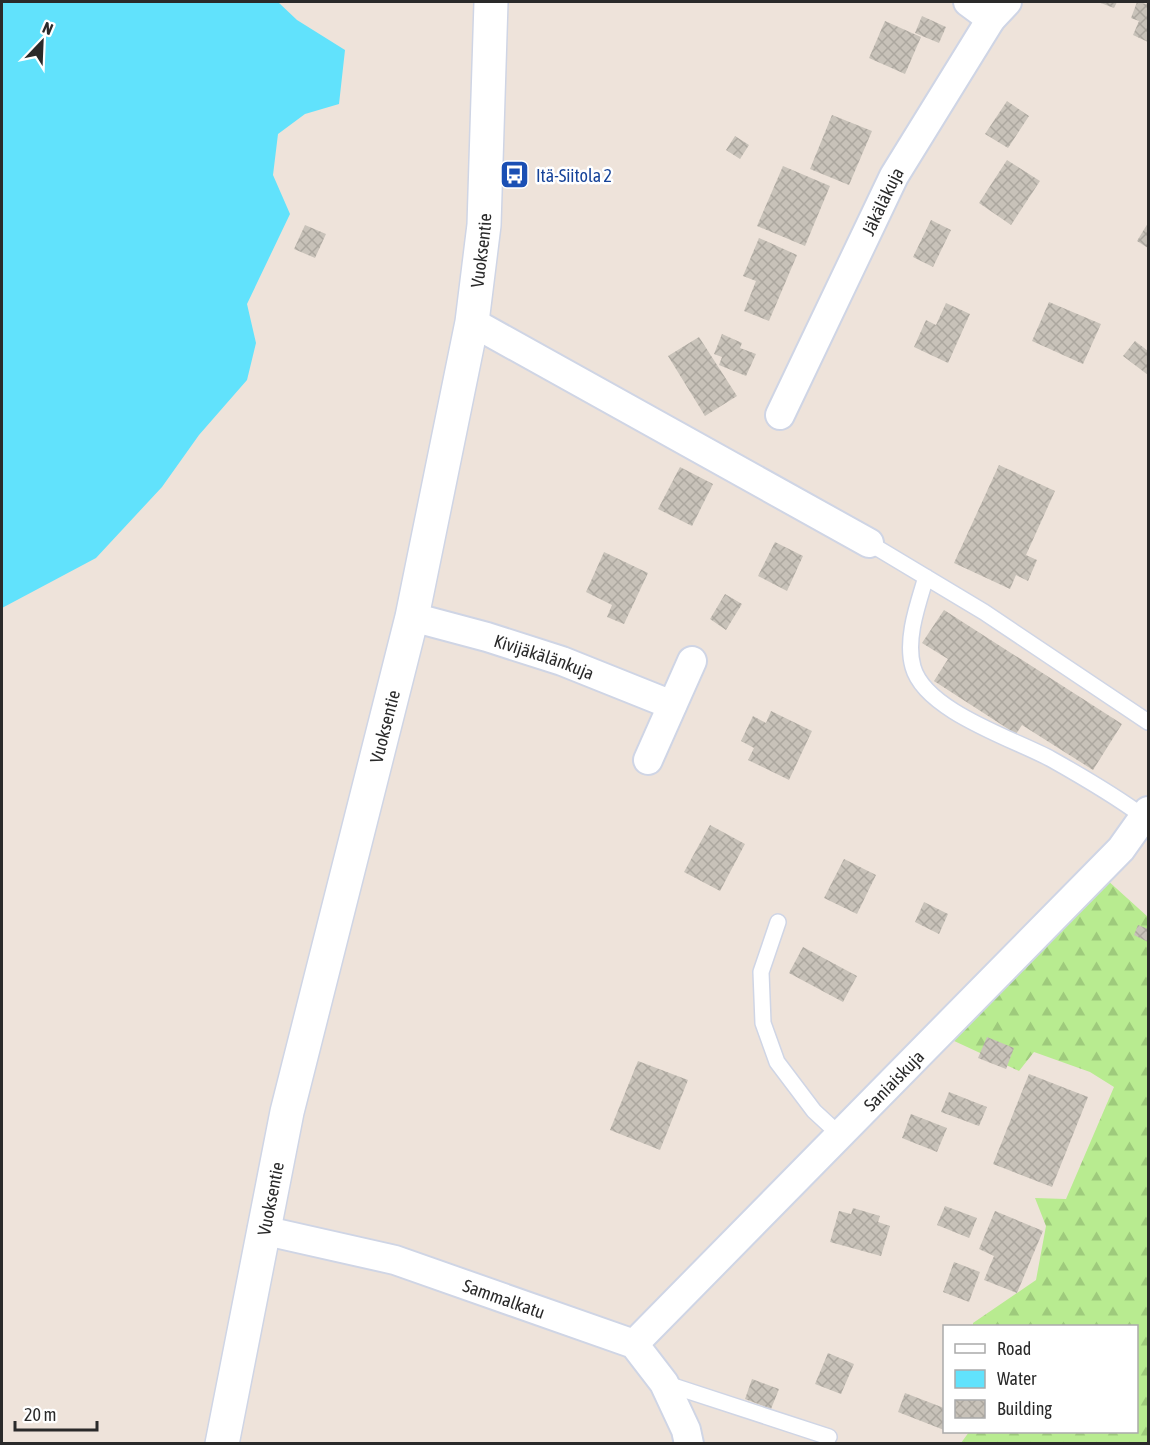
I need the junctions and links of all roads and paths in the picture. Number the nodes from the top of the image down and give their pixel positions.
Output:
1 (491, 2) edge
2 (968, 2) edge
3 (999, 10) edge
4 (472, 322) junction
5 (780, 415) dead end
6 (869, 543) joint
7 (926, 578) junction
8 (412, 617) junction
9 (692, 661) dead end
10 (672, 705) junction
11 (1149, 722) edge
12 (648, 760) dead end
13 (1146, 814) edge
14 (778, 922) dead end
15 (841, 1136) junction
16 (262, 1230) junction
17 (634, 1344) junction
18 (664, 1383) junction
19 (829, 1437) dead end
20 (222, 1443) edge
21 (689, 1443) edge

1 - 4 street, Vuoksentie
2 - 3 street
3 - 5 street, Jäkäläkuja
4 - 6 street
4 - 8 street, Vuoksentie
6 - 7 lane
7 - 11 lane
7 - 13 lane
8 - 10 street, Kivijäkälänkuja
8 - 16 street, Vuoksentie
9 - 10 street
10 - 12 street
13 - 15 street, Saniaiskuja
14 - 15 lane
15 - 17 street, Saniaiskuja
16 - 17 street, Sammalkatu
16 - 20 street, Vuoksentie
17 - 18 street
18 - 19 lane
18 - 21 street

